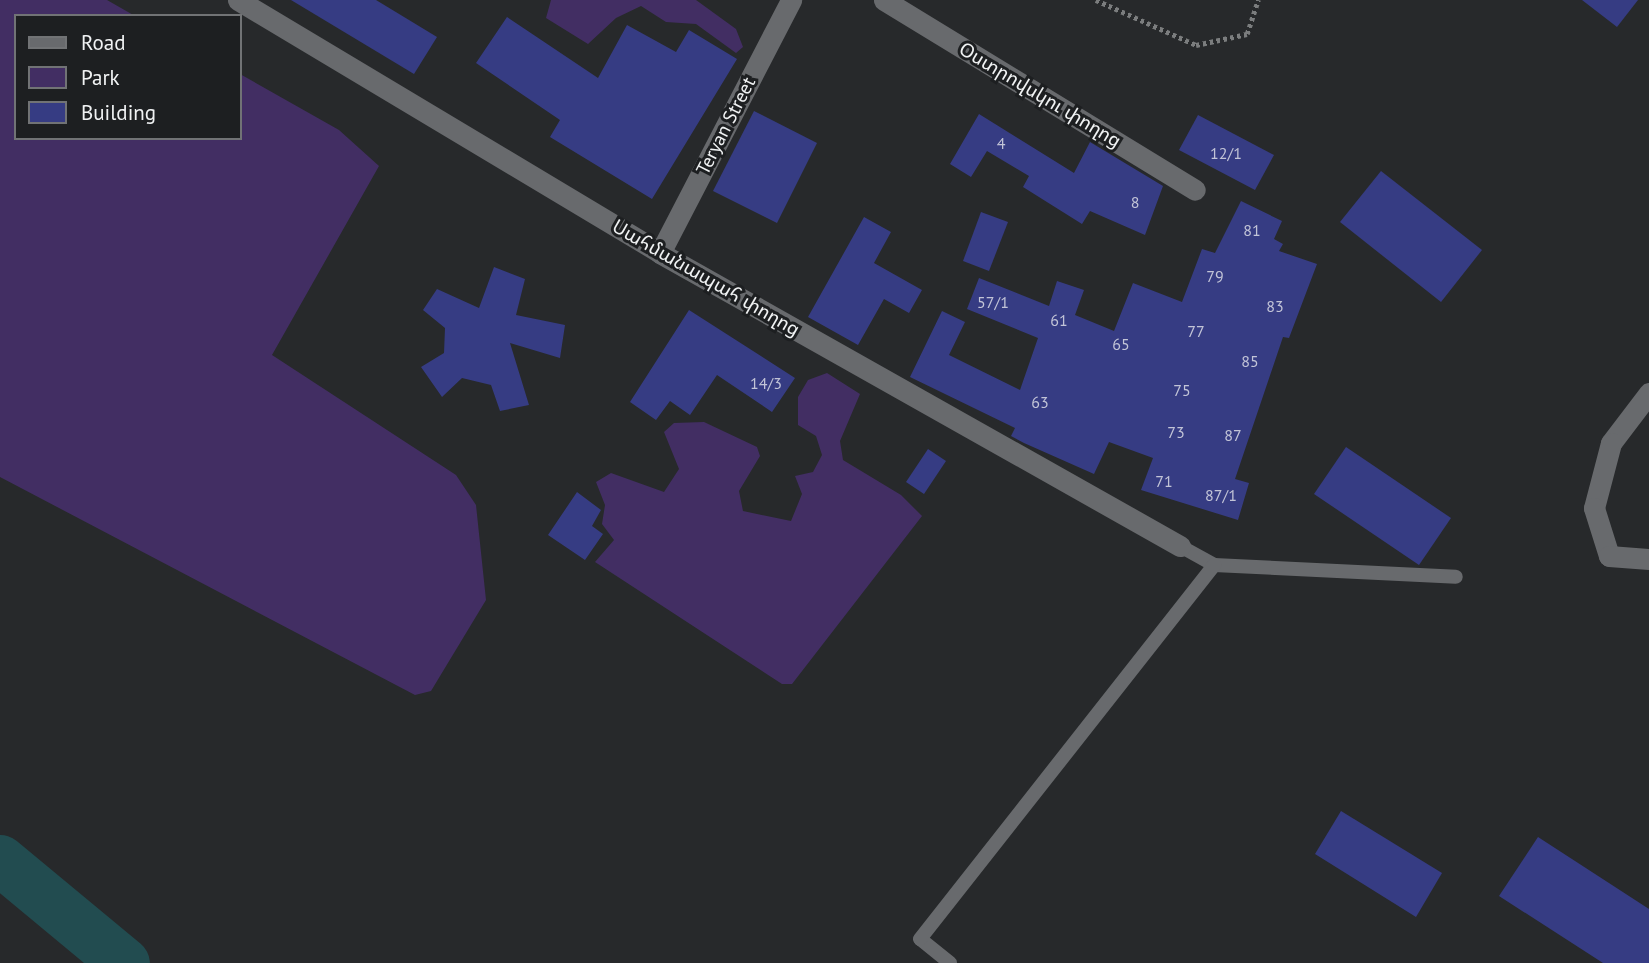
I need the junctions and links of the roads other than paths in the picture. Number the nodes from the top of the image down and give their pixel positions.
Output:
1 (238, 0) edge
2 (791, 0) edge
3 (884, 0) edge
4 (1195, 190) dead end
5 (660, 253) junction
6 (1649, 393) edge
7 (1180, 546) joint
8 (1649, 559) edge
9 (1214, 565) junction
10 (1456, 578) dead end
11 (950, 963) edge

1 - 5 street, Սահմանապահ փողոց
2 - 5 street, Teryan Street
3 - 4 street, Օստրովսկու փողոց
5 - 7 street, Սահմանապահ փողոց
6 - 8 street
7 - 9 lane
9 - 10 lane
9 - 11 lane

